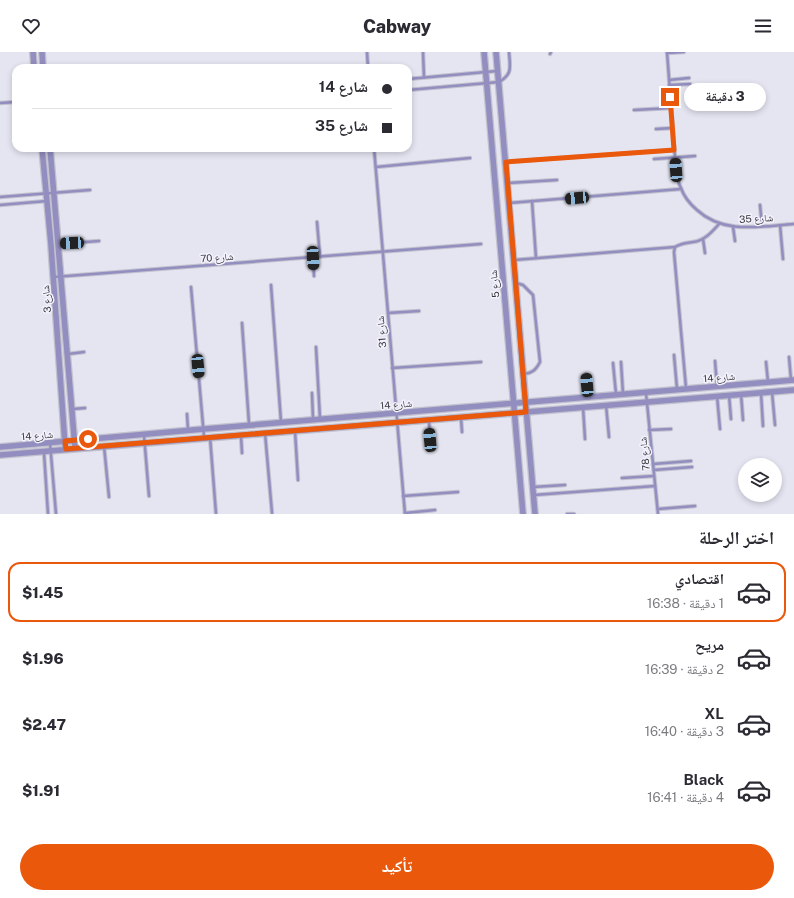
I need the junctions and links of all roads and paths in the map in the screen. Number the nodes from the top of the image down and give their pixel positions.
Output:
1 (33, 52) edge
2 (42, 52) edge
3 (367, 52) edge
4 (423, 52) edge
5 (484, 52) edge
6 (496, 52) edge
7 (509, 52) edge
8 (684, 52) edge
9 (667, 53) edge
10 (34, 64) edge
11 (44, 64) edge
12 (368, 64) edge
13 (498, 71) junction
14 (486, 72) junction
15 (424, 77) junction
16 (412, 78) edge
17 (689, 78) dead end
18 (669, 80) junction
19 (499, 82) junction
20 (487, 84) junction
21 (690, 84) dead end
22 (669, 85) junction
23 (412, 90) edge
24 (12, 102) edge
25 (0, 103) edge
26 (671, 108) junction
27 (634, 110) dead end
28 (673, 128) junction
29 (656, 129) dead end
30 (674, 150) junction
31 (42, 152) edge
32 (50, 152) edge
33 (374, 152) edge
34 (695, 156) dead end
35 (470, 158) dead end
36 (675, 158) junction
37 (654, 160) dead end
38 (506, 162) junction
39 (376, 167) junction
40 (557, 180) dead end
41 (507, 182) junction
42 (681, 189) junction
43 (90, 190) dead end
44 (54, 192) junction
45 (47, 193) junction
46 (0, 197) edge
47 (47, 200) junction
48 (532, 201) junction
49 (509, 203) junction
50 (0, 205) edge
51 (760, 206) dead end
52 (317, 222) dead end
53 (719, 224) junction
54 (794, 224) edge
55 (780, 225) junction
56 (762, 226) junction
57 (733, 227) junction
58 (703, 239) junction
59 (100, 241) dead end
60 (735, 241) dead end
61 (59, 244) junction
62 (480, 244) dead end
63 (51, 245) junction
64 (675, 247) junction
65 (383, 252) junction
66 (705, 253) dead end
67 (320, 257) junction
68 (313, 258) junction
69 (536, 258) junction
70 (783, 259) dead end
71 (514, 260) junction
72 (62, 276) junction
73 (314, 276) dead end
74 (53, 277) junction
75 (516, 282) junction
76 (271, 285) dead end
77 (191, 287) dead end
78 (419, 311) dead end
79 (388, 313) junction
80 (242, 323) dead end
81 (316, 347) dead end
82 (84, 352) dead end
83 (68, 354) junction
84 (674, 355) dead end
85 (789, 357) dead end
86 (715, 361) dead end
87 (481, 362) dead end
88 (621, 362) dead end
89 (766, 362) dead end
90 (613, 363) dead end
91 (392, 368) junction
92 (523, 374) junction
93 (586, 374) dead end
94 (792, 380) edge
95 (768, 382) junction
96 (717, 386) junction
97 (686, 389) junction
98 (677, 390) junction
99 (794, 390) edge
100 (646, 392) junction
101 (772, 392) junction
102 (312, 393) dead end
103 (761, 393) junction
104 (623, 394) junction
105 (741, 394) junction
106 (616, 395) junction
107 (729, 395) junction
108 (717, 396) junction
109 (588, 397) junction
110 (526, 402) junction
111 (647, 402) junction
112 (514, 403) junction
113 (606, 405) junction
114 (583, 407) junction
115 (84, 408) dead end
116 (72, 409) junction
117 (526, 412) junction
118 (396, 413) junction
119 (514, 413) junction
120 (187, 414) dead end
121 (461, 417) junction
122 (731, 419) dead end
123 (317, 420) junction
124 (429, 420) junction
125 (743, 420) dead end
126 (281, 423) junction
127 (397, 423) junction
128 (250, 425) junction
129 (775, 425) dead end
130 (763, 426) dead end
131 (204, 429) junction
132 (671, 429) dead end
133 (188, 430) junction
134 (650, 430) junction
135 (720, 430) dead end
136 (295, 431) junction
137 (462, 432) dead end
138 (265, 433) junction
139 (144, 434) junction
140 (241, 435) junction
141 (207, 437) junction
142 (609, 437) dead end
143 (585, 438) dead end
144 (74, 440) junction
145 (430, 440) dead end
146 (65, 441) junction
147 (50, 442) junction
148 (144, 443) junction
149 (104, 446) junction
150 (0, 447) edge
151 (75, 448) junction
152 (66, 449) junction
153 (51, 451) junction
154 (44, 452) junction
155 (242, 453) dead end
156 (0, 455) edge
157 (691, 461) dead end
158 (653, 464) junction
159 (692, 467) dead end
160 (654, 470) junction
161 (654, 476) junction
162 (622, 478) dead end
163 (298, 480) dead end
164 (564, 485) dead end
165 (655, 486) junction
166 (533, 487) junction
167 (458, 492) dead end
168 (533, 495) junction
169 (149, 496) dead end
170 (403, 496) junction
171 (109, 497) dead end
172 (695, 506) dead end
173 (658, 509) junction
174 (435, 510) dead end
175 (272, 513) edge
176 (405, 513) edge
177 (48, 514) edge
178 (56, 514) edge
179 (216, 514) edge
180 (523, 514) edge
181 (535, 514) edge
182 (567, 514) edge
183 (574, 514) edge
184 (658, 514) edge

1 - 10 street
2 - 11 street
3 - 12 lane
4 - 15 lane
5 - 14 street, شارع 5
6 - 13 street
7 - 19 lane
8 - 9 lane
9 - 18 lane, شارع 35
13 - 14 lane
13 - 19 street
14 - 15 lane
14 - 20 street, شارع 5
15 - 16 lane
17 - 18 lane
18 - 22 lane, شارع 35
19 - 20 lane
19 - 38 street
20 - 23 lane
20 - 112 street, شارع 5
21 - 22 lane
22 - 26 lane, شارع 35
24 - 25 lane
26 - 27 lane
26 - 28 lane, شارع 35
28 - 29 lane
28 - 30 lane, شارع 35
30 - 36 lane, شارع 35
30 - 38 lane
31 - 45 street, شارع 3
32 - 44 street, شارع 3
33 - 39 lane, شارع 31
34 - 36 lane
35 - 39 lane
36 - 37 lane
36 - 42 lane, شارع 35
38 - 41 street
39 - 65 lane, شارع 31
40 - 41 lane
41 - 49 street
42 - 48 lane
42 - 53 lane, شارع 35
43 - 44 lane
44 - 45 lane
44 - 61 street, شارع 3
45 - 46 lane
45 - 47 street, شارع 3
47 - 50 lane
47 - 63 street, شارع 3
48 - 49 lane
48 - 69 lane
49 - 71 street
51 - 56 lane
52 - 67 lane
53 - 57 lane, شارع 35
53 - 58 lane
54 - 55 lane, شارع 35
55 - 56 lane, شارع 35
55 - 70 lane
56 - 57 lane, شارع 35
57 - 60 lane
58 - 64 lane
58 - 66 lane
59 - 61 lane
61 - 63 lane
61 - 72 street, شارع 3
62 - 65 lane, شارع 70
63 - 74 street, شارع 3
64 - 69 lane
64 - 97 lane
65 - 67 lane, شارع 70
65 - 79 lane, شارع 31
67 - 68 lane, شارع 70
68 - 72 lane, شارع 70
68 - 73 lane
69 - 71 lane
71 - 75 street
72 - 74 lane, شارع 70
72 - 83 street, شارع 3
74 - 146 street, شارع 3
75 - 92 street
75 - 92 lane
76 - 126 lane
77 - 131 lane
78 - 79 lane
79 - 91 lane, شارع 31
80 - 128 lane
81 - 123 lane
82 - 83 lane
83 - 116 street, شارع 3
84 - 98 lane
85 - 94 lane
86 - 96 lane
87 - 91 lane
88 - 104 lane
89 - 95 lane
90 - 106 lane
91 - 118 lane, شارع 31
92 - 110 street
93 - 109 lane
94 - 95 street, شارع 14
95 - 96 street, شارع 14
96 - 97 street, شارع 14
97 - 98 street, شارع 14
98 - 100 street, شارع 14
99 - 101 street, شارع 14
100 - 104 street, شارع 14
100 - 111 lane, شارع 78
101 - 103 street, شارع 14
101 - 129 lane
102 - 123 lane
103 - 105 street, شارع 14
103 - 130 lane
104 - 106 street, شارع 14
105 - 107 street, شارع 14
105 - 125 lane
106 - 109 street, شارع 14
107 - 108 street, شارع 14
107 - 122 lane
108 - 111 street, شارع 14
108 - 135 lane
109 - 110 street, شارع 14
110 - 112 street, شارع 14
110 - 117 street
111 - 113 street, شارع 14
111 - 134 lane, شارع 78
112 - 118 street, شارع 14
112 - 119 street, شارع 5
113 - 114 street, شارع 14
113 - 142 lane
114 - 117 street, شارع 14
114 - 143 lane
115 - 116 lane
116 - 144 street, شارع 3
117 - 119 street, شارع 14
117 - 166 street
118 - 123 street, شارع 14
118 - 127 lane, شارع 31
119 - 121 street, شارع 14
119 - 180 street, شارع 5
120 - 133 lane
121 - 124 street, شارع 14
121 - 137 lane
123 - 126 street, شارع 14
124 - 127 street, شارع 14
124 - 145 lane
126 - 128 street, شارع 14
127 - 136 street, شارع 14
127 - 170 lane, شارع 31
128 - 131 street, شارع 14
131 - 133 street, شارع 14
131 - 141 lane
132 - 134 lane
133 - 139 street, شارع 14
134 - 158 lane, شارع 78
136 - 138 street, شارع 14
136 - 163 lane
138 - 140 street, شارع 14
138 - 175 lane
139 - 144 street, شارع 14
139 - 148 lane
140 - 141 street, شارع 14
140 - 155 lane
141 - 148 street, شارع 14
141 - 179 lane
144 - 146 street, شارع 14
144 - 151 street, شارع 3
146 - 147 street, شارع 14
146 - 152 street, شارع 3
147 - 150 street, شارع 14
147 - 153 lane
148 - 149 street, شارع 14
148 - 169 lane
149 - 151 street, شارع 14
149 - 171 lane
151 - 152 street, شارع 14
152 - 153 street, شارع 14
153 - 154 street, شارع 14
153 - 178 lane
154 - 156 street, شارع 14
154 - 177 lane
157 - 158 lane
158 - 160 lane, شارع 78
159 - 160 lane
160 - 161 lane, شارع 78
161 - 162 lane
161 - 165 lane, شارع 78
164 - 166 lane
165 - 168 lane
165 - 173 lane, شارع 78
166 - 168 street
167 - 170 lane
168 - 181 street
170 - 176 lane, شارع 31
172 - 173 lane
173 - 184 lane, شارع 78
174 - 176 lane
182 - 183 lane

